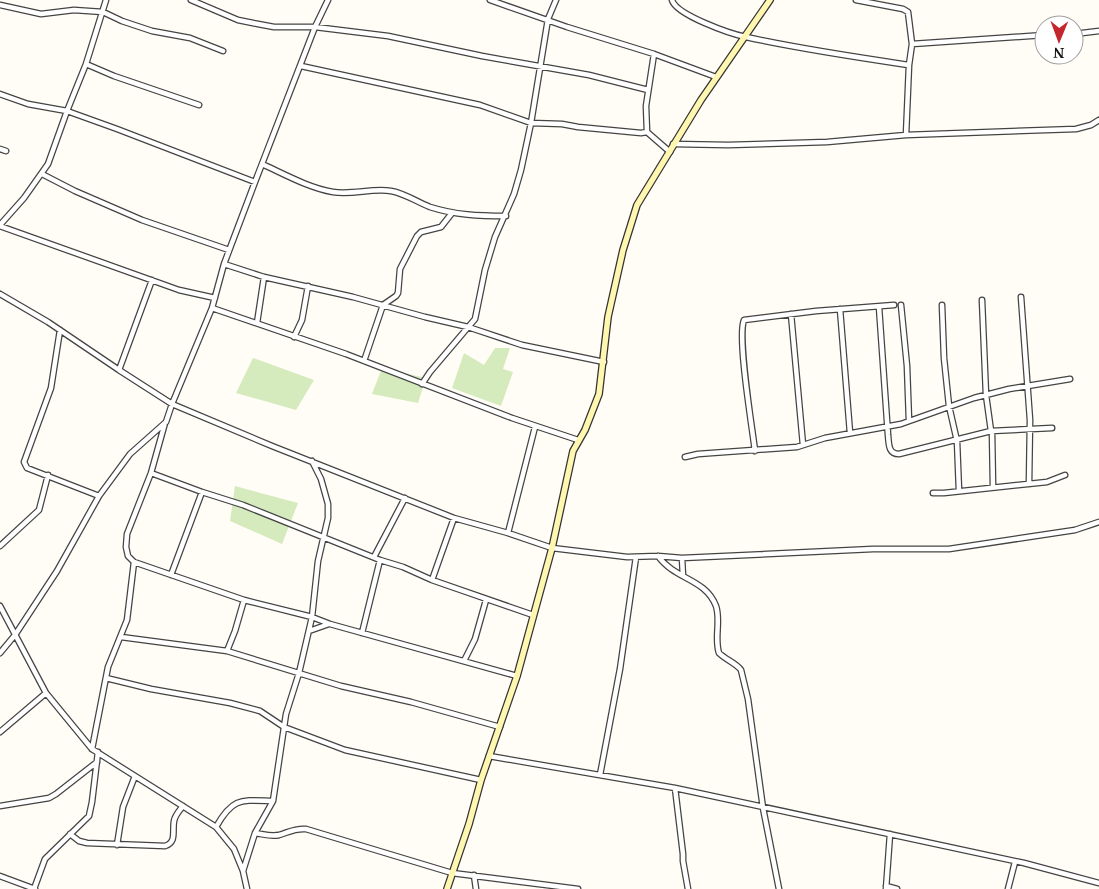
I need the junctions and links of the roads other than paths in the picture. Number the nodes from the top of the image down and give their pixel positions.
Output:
1 (106, 0) edge
2 (191, 0) edge
3 (328, 0) edge
4 (490, 0) edge
5 (556, 0) edge
6 (672, 0) edge
7 (770, 0) edge
8 (856, 0) edge
9 (880, 2) edge
10 (0, 6) edge
11 (103, 12) junction
12 (548, 19) junction
13 (315, 27) junction
14 (1099, 31) edge
15 (1084, 33) edge
16 (1034, 36) edge
17 (744, 37) junction
18 (912, 44) junction
19 (223, 51) dead end
20 (654, 54) junction
21 (86, 64) junction
22 (909, 65) junction
23 (301, 66) junction
24 (540, 66) junction
25 (716, 77) junction
26 (648, 90) junction
27 (0, 94) edge
28 (199, 105) dead end
29 (67, 112) junction
30 (1099, 120) edge
31 (531, 123) junction
32 (647, 132) junction
33 (906, 135) junction
34 (673, 144) junction
35 (0, 149) edge
36 (6, 151) dead end
37 (670, 152) junction
38 (262, 164) junction
39 (42, 174) junction
40 (254, 182) junction
41 (452, 213) junction
42 (506, 216) junction
43 (0, 226) edge
44 (230, 250) junction
45 (224, 264) junction
46 (264, 276) junction
47 (152, 280) junction
48 (308, 286) junction
49 (0, 294) edge
50 (1021, 297) dead end
51 (215, 298) junction
52 (982, 300) dead end
53 (383, 305) junction
54 (894, 305) dead end
55 (901, 305) dead end
56 (879, 306) junction
57 (942, 306) dead end
58 (212, 308) junction
59 (840, 309) junction
60 (791, 314) junction
61 (257, 323) junction
62 (468, 327) junction
63 (60, 330) junction
64 (294, 337) junction
65 (364, 361) junction
66 (604, 362) junction
67 (119, 370) junction
68 (1070, 379) dead end
69 (422, 384) junction
70 (1028, 386) junction
71 (986, 395) junction
72 (172, 404) junction
73 (949, 406) junction
74 (909, 421) junction
75 (166, 422) junction
76 (535, 426) junction
77 (888, 426) junction
78 (1052, 428) dead end
79 (1030, 430) junction
80 (992, 431) junction
81 (850, 433) junction
82 (578, 440) junction
83 (956, 441) junction
84 (803, 445) junction
85 (755, 451) junction
86 (685, 457) dead end
87 (312, 462) junction
88 (150, 473) junction
89 (48, 475) junction
90 (1064, 475) dead end
91 (1029, 484) junction
92 (993, 487) junction
93 (959, 491) junction
94 (202, 492) junction
95 (933, 493) dead end
96 (99, 496) junction
97 (405, 498) junction
98 (454, 518) junction
99 (1099, 522) edge
100 (508, 533) junction
101 (323, 537) junction
102 (0, 546) edge
103 (552, 548) junction
104 (658, 556) junction
105 (374, 557) junction
106 (636, 557) junction
107 (682, 558) junction
108 (380, 560) junction
109 (134, 562) junction
110 (171, 574) junction
111 (683, 576) junction
112 (432, 580) junction
113 (244, 600) junction
114 (486, 600) junction
115 (0, 606) edge
116 (533, 615) junction
117 (312, 617) junction
118 (330, 624) junction
119 (309, 631) junction
120 (362, 633) junction
121 (15, 635) junction
122 (121, 637) junction
123 (227, 651) junction
124 (0, 653) edge
125 (464, 661) junction
126 (299, 673) junction
127 (517, 676) junction
128 (106, 678) junction
129 (46, 693) junction
130 (284, 727) junction
131 (500, 727) junction
132 (0, 732) edge
133 (92, 749) junction
134 (98, 752) junction
135 (489, 756) junction
136 (97, 762) junction
137 (600, 775) junction
138 (136, 776) junction
139 (481, 780) junction
140 (675, 788) junction
141 (273, 801) junction
142 (0, 806) edge
143 (183, 806) junction
144 (763, 808) junction
145 (216, 827) junction
146 (255, 832) junction
147 (70, 834) junction
148 (890, 834) junction
149 (117, 845) junction
150 (1015, 862) junction
151 (243, 871) junction
152 (452, 873) junction
153 (474, 875) junction
154 (0, 876) edge
155 (1099, 883) edge
156 (886, 888) edge
157 (35, 889) edge
158 (247, 889) edge
159 (447, 889) edge
160 (476, 889) edge
161 (578, 889) edge
162 (688, 889) edge
163 (779, 889) edge
164 (897, 889) edge
165 (1008, 889) edge

1 - 11 street
2 - 13 street
3 - 13 street
4 - 12 street
5 - 12 street
6 - 17 street
7 - 17 street
8 - 9 street
9 - 18 street
10 - 11 street
11 - 19 street
11 - 21 street
12 - 20 street
12 - 24 street
13 - 23 street
13 - 24 street
14 - 15 street
16 - 18 street
17 - 22 street
17 - 25 street
18 - 22 street
20 - 25 street
20 - 26 street
21 - 28 street
21 - 29 street
22 - 33 street
23 - 31 street
23 - 38 street
24 - 26 street
24 - 31 street
25 - 34 street
26 - 32 street
27 - 29 street
29 - 39 street
29 - 40 street
30 - 33 street
31 - 32 street
31 - 42 street
32 - 37 street
33 - 34 street
34 - 37 street
35 - 36 street
37 - 66 street
38 - 40 street
38 - 41 street
39 - 43 street
39 - 44 street
40 - 44 street
41 - 42 street
41 - 53 street
42 - 62 street
43 - 47 street
44 - 45 street
45 - 46 street
45 - 51 street
46 - 48 street
46 - 61 street
47 - 51 street
47 - 67 street
48 - 53 street
48 - 64 street
49 - 63 street
50 - 70 street
51 - 58 street
52 - 71 street
53 - 62 street
53 - 65 street
54 - 56 street
55 - 74 street
56 - 59 street
56 - 77 street
57 - 73 street
58 - 61 street
58 - 72 street
59 - 60 street
59 - 81 street
60 - 84 street
60 - 85 street
61 - 64 street
62 - 66 street
62 - 69 street
63 - 67 street
63 - 89 street
64 - 65 street
65 - 69 street
66 - 82 street
67 - 72 street
68 - 70 street
69 - 76 street
70 - 71 street
70 - 79 street
71 - 73 street
71 - 80 street
72 - 75 street
72 - 87 street
73 - 74 street
73 - 83 street
74 - 77 street
75 - 88 street
75 - 96 street
76 - 82 street
76 - 100 street
77 - 81 street
77 - 83 street
78 - 79 street
79 - 80 street
79 - 91 street
80 - 83 street
80 - 92 street
81 - 84 street
82 - 103 street
83 - 93 street
84 - 85 street
85 - 86 street
87 - 97 street
87 - 101 street
88 - 94 street
88 - 109 street
89 - 96 street
89 - 102 street
90 - 91 street
91 - 92 street
92 - 93 street
93 - 95 street
94 - 101 street
94 - 110 street
96 - 121 street
97 - 98 street
97 - 105 street
98 - 100 street
98 - 112 street
99 - 107 street
100 - 103 street
101 - 105 street
101 - 117 street
103 - 106 street
103 - 116 street
104 - 106 street
104 - 107 street
104 - 111 street
105 - 108 street
106 - 137 street
107 - 111 street
108 - 112 street
108 - 120 street
109 - 110 street
109 - 122 street
110 - 113 street
111 - 144 street
112 - 114 street
113 - 117 street
113 - 123 street
114 - 116 street
114 - 125 street
115 - 121 street
116 - 127 street
117 - 118 street
117 - 119 street
118 - 119 street
118 - 120 street
119 - 126 street
120 - 125 street
121 - 124 street
121 - 129 street
122 - 123 street
122 - 128 street
123 - 126 street
125 - 127 street
126 - 130 street
126 - 131 street
127 - 131 street
128 - 130 street
128 - 133 street
129 - 132 street
129 - 133 street
130 - 139 street
130 - 141 street
131 - 135 street
133 - 134 street
134 - 136 street
134 - 138 street
135 - 137 street
135 - 139 street
136 - 142 street
136 - 147 street
137 - 140 street
138 - 143 street
138 - 149 street
139 - 152 street
140 - 144 street
140 - 162 street
141 - 145 street
141 - 146 street
143 - 145 street
143 - 149 street
144 - 148 street
144 - 163 street
145 - 151 street
146 - 151 street
146 - 152 street
147 - 149 street
147 - 157 street
148 - 150 street
148 - 156 street
150 - 155 street
150 - 165 street
151 - 158 street
152 - 153 street
152 - 159 street
153 - 160 street
153 - 161 street
154 - 157 street
156 - 164 street

